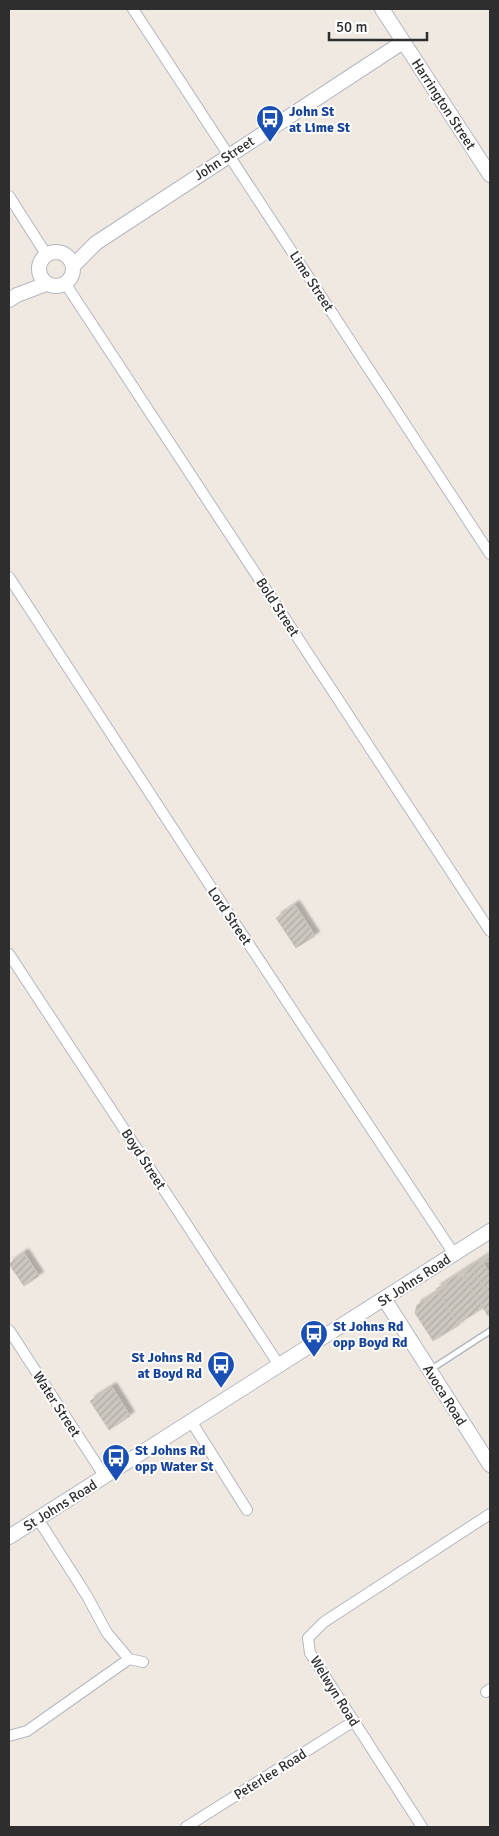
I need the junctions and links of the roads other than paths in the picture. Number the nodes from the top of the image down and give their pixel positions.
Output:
1 (133, 9) edge
2 (382, 9) edge
3 (404, 42) junction
4 (228, 155) junction
5 (490, 175) edge
6 (9, 196) edge
7 (96, 242) junction
8 (63, 253) junction
9 (46, 254) junction
10 (73, 266) junction
11 (38, 270) junction
12 (65, 283) junction
13 (46, 284) junction
14 (13, 297) edge
15 (490, 554) edge
16 (9, 577) edge
17 (490, 931) edge
18 (9, 954) edge
19 (490, 1231) edge
20 (454, 1254) junction
21 (384, 1300) junction
22 (9, 1330) edge
23 (490, 1331) edge
24 (278, 1365) junction
25 (429, 1370) junction
26 (191, 1421) junction
27 (490, 1465) edge
28 (105, 1477) junction
29 (247, 1510) dead end
30 (490, 1514) edge
31 (38, 1519) junction
32 (9, 1537) edge
33 (129, 1659) junction
34 (143, 1662) dead end
35 (354, 1721) junction
36 (9, 1736) edge
37 (186, 1827) edge
38 (422, 1827) edge

1 - 4 street, Lime Street
2 - 3 street, Harrington Street
3 - 4 street, John Street
3 - 5 street, Harrington Street
4 - 7 street, John Street
4 - 15 street, Lime Street
6 - 9 street
7 - 8 street, John Street
7 - 10 street, John Street
8 - 9 street
8 - 10 street
9 - 11 street
10 - 12 street
11 - 13 street
11 - 14 street
12 - 13 street
12 - 17 street, Bold Street
13 - 14 street
16 - 20 street, Lord Street
18 - 24 street, Boyd Street
19 - 20 street, St Johns Road
20 - 21 street, St Johns Road
21 - 24 street, St Johns Road
21 - 25 street, Avoca Road
22 - 28 street, Water Street
23 - 25 lane
24 - 26 street, St Johns Road
25 - 27 street, Avoca Road
26 - 28 street, St Johns Road
26 - 29 street
28 - 31 street, St Johns Road
30 - 35 street, Welwyn Road
31 - 32 street, St Johns Road
31 - 33 street
33 - 34 street
33 - 36 street
35 - 37 street, Peterlee Road
35 - 38 street, Welwyn Road

